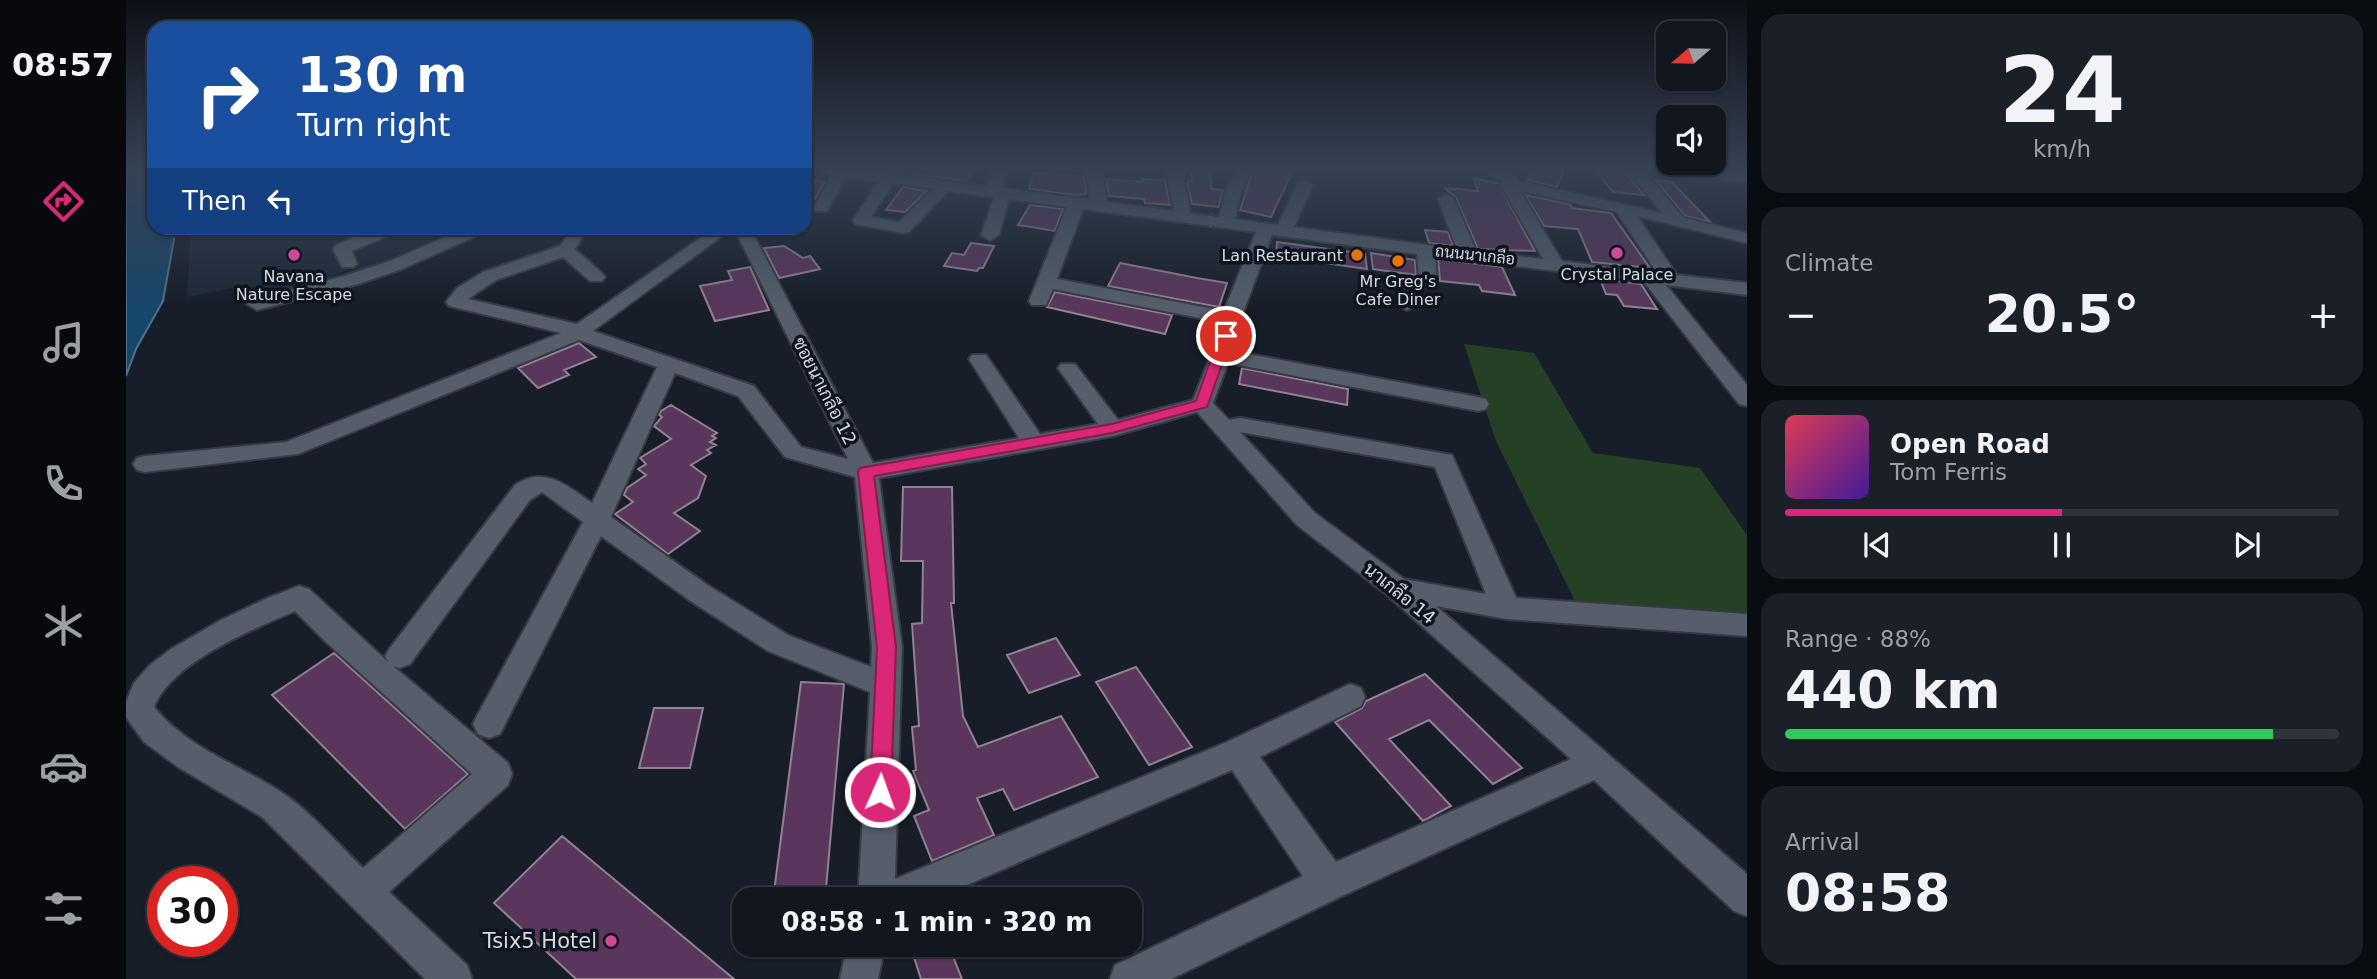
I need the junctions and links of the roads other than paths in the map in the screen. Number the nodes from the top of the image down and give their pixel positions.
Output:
1 (864, 216) edge
2 (916, 216) edge
3 (994, 216) edge
4 (1072, 216) edge
5 (1183, 216) edge
6 (1219, 216) edge
7 (1285, 216) edge
8 (1453, 216) edge
9 (1531, 216) edge
10 (1627, 216) edge
11 (1651, 216) edge
12 (1673, 216) edge
13 (1216, 221) junction
14 (1678, 221) junction
15 (1275, 230) junction
16 (375, 235) edge
17 (463, 235) edge
18 (576, 235) edge
19 (715, 235) edge
20 (746, 235) edge
21 (990, 235) dead end
22 (1747, 238) edge
23 (566, 250) junction
24 (1425, 250) junction
25 (1468, 253) junction
26 (348, 263) dead end
27 (1555, 265) junction
28 (1650, 277) junction
29 (596, 278) dead end
30 (1671, 280) junction
31 (1048, 283) junction
32 (1747, 289) edge
33 (1039, 301) dead end
34 (257, 304) dead end
35 (1407, 304) dead end
36 (1231, 318) junction
37 (579, 332) junction
38 (1221, 355) junction
39 (979, 359) dead end
40 (668, 365) junction
41 (1068, 368) dead end
42 (1747, 399) edge
43 (1202, 404) junction
44 (1478, 404) dead end
45 (1226, 428) junction
46 (1112, 429) junction
47 (1034, 443) junction
48 (145, 464) dead end
49 (866, 472) junction
50 (597, 520) junction
51 (1397, 587) junction
52 (1506, 608) junction
53 (1747, 625) edge
54 (400, 656) dead end
55 (885, 685) junction
56 (1350, 697) dead end
57 (489, 724) dead end
58 (1238, 752) junction
59 (1598, 763) junction
60 (1329, 883) junction
61 (877, 887) edge
62 (919, 887) edge
63 (365, 891) junction
64 (1747, 898) edge
65 (864, 957) edge
66 (453, 979) edge
67 (859, 979) edge
68 (1129, 979) edge

1 - 2 street
3 - 21 street
4 - 31 street
5 - 13 street, ถนนนาเกลือ
6 - 13 street
7 - 15 street
8 - 25 street
9 - 27 street
10 - 30 street
11 - 14 street
12 - 14 street
13 - 15 street, ถนนนาเกลือ
14 - 22 street
15 - 24 street, ถนนนาเกลือ
15 - 36 street
16 - 26 street
17 - 34 street
18 - 23 street
19 - 37 street
20 - 49 street, ซอยนาเกลือ 12
23 - 29 street
23 - 37 street
24 - 25 street, ถนนนาเกลือ
24 - 35 street
25 - 27 street, ถนนนาเกลือ
27 - 28 street, ถนนนาเกลือ
28 - 30 street, ถนนนาเกลือ
28 - 42 street
30 - 32 street, ถนนนาเกลือ
31 - 33 street
31 - 36 street
36 - 38 street
37 - 40 street
37 - 48 street
38 - 43 street
38 - 44 street
39 - 47 street
40 - 49 street
40 - 50 street
41 - 46 street
43 - 45 street, นาเกลือ 14
43 - 46 street
45 - 51 street, นาเกลือ 14
45 - 52 street
46 - 47 street
47 - 49 street
49 - 55 street, ซอยนาเกลือ 12
50 - 54 street
50 - 55 street
50 - 57 street
51 - 52 street
51 - 59 street, นาเกลือ 14
52 - 53 street
55 - 61 street, ซอยนาเกลือ 12
56 - 58 street
58 - 60 street
58 - 62 street
59 - 60 street
59 - 64 street, นาเกลือ 14
60 - 68 street
63 - 63 street
63 - 66 street
65 - 67 street

